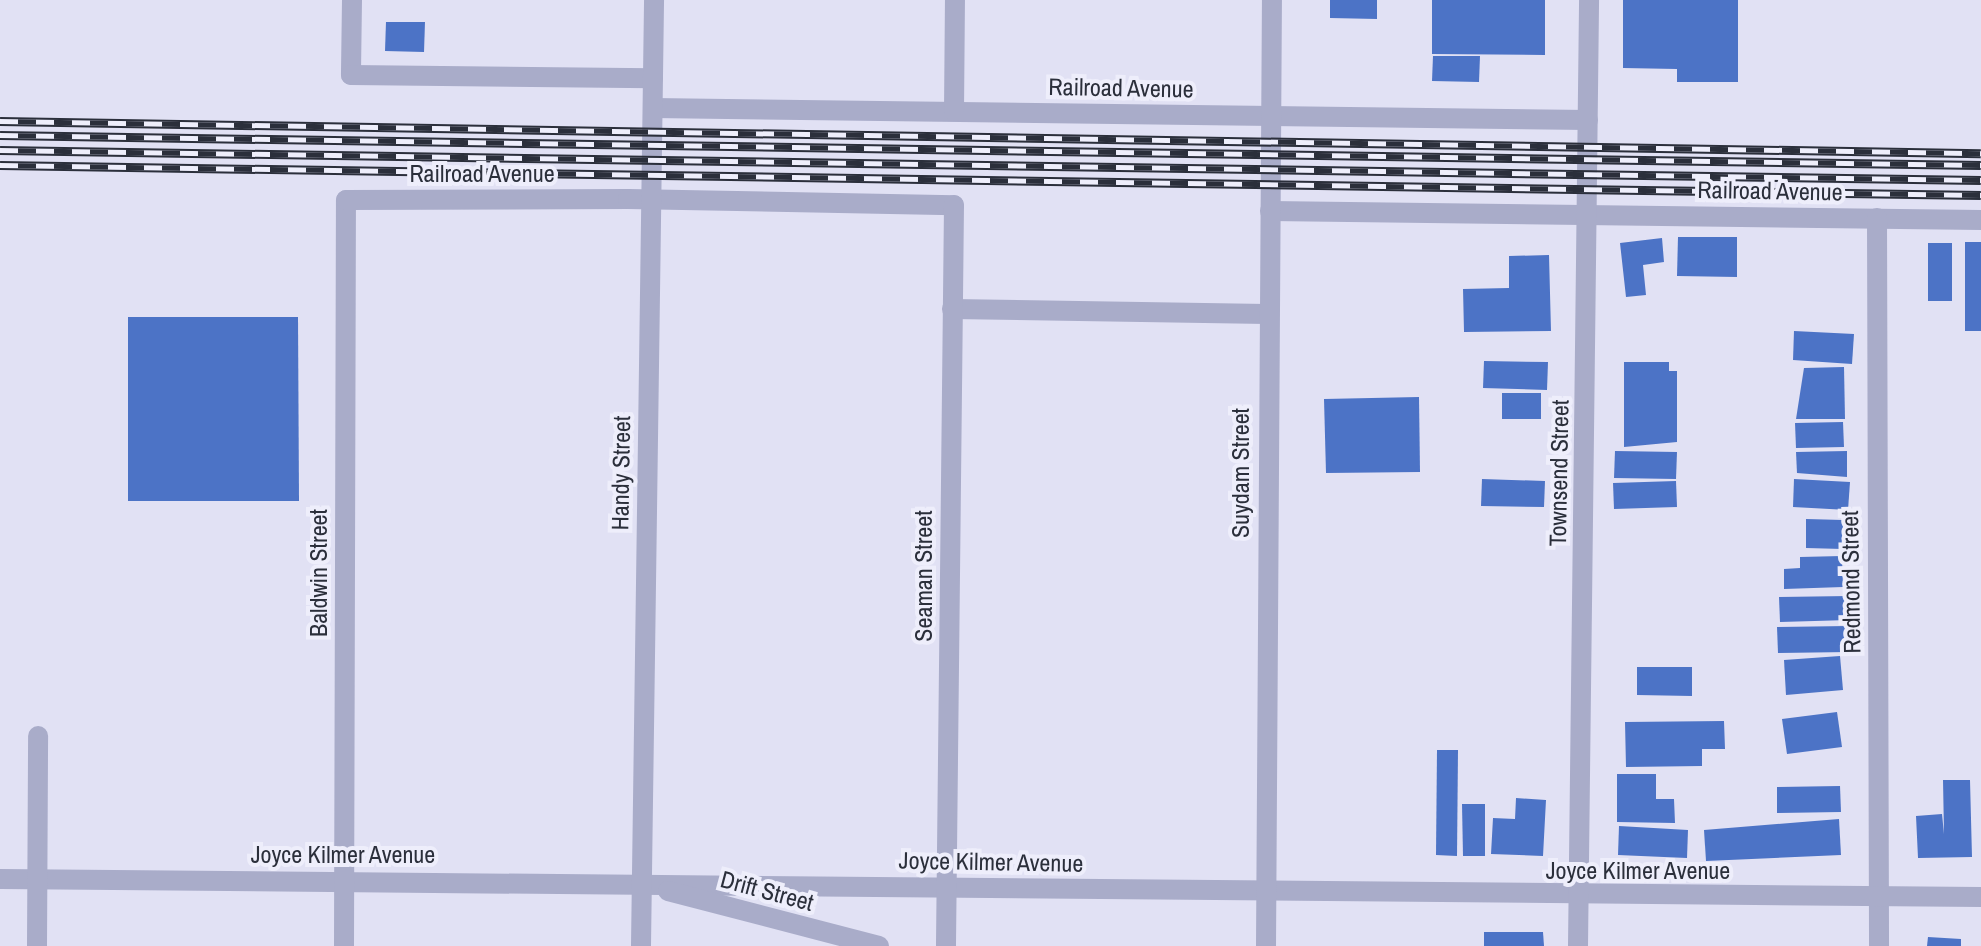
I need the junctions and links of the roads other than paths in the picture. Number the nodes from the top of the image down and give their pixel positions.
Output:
1 (352, 0) edge
2 (654, 0) edge
3 (955, 0) edge
4 (1272, 0) edge
5 (1589, 0) edge
6 (653, 78) junction
7 (653, 108) junction
8 (954, 111) junction
9 (1271, 116) junction
10 (1588, 120) junction
11 (650, 199) junction
12 (346, 200) joint
13 (954, 205) joint
14 (1270, 211) junction
15 (1588, 214) junction
16 (1877, 218) junction
17 (1981, 220) edge
18 (952, 309) junction
19 (1267, 314) junction
20 (38, 736) dead end
21 (0, 879) edge
22 (37, 879) junction
23 (345, 881) junction
24 (641, 884) junction
25 (947, 888) junction
26 (1265, 890) junction
27 (1880, 896) junction
28 (1981, 897) edge
29 (1579, 898) junction
30 (37, 946) edge
31 (344, 946) edge
32 (641, 946) edge
33 (879, 946) edge
34 (946, 946) edge
35 (1266, 946) edge
36 (1578, 946) edge
37 (1879, 946) edge

1 - 6 street
2 - 6 street, Handy Street
3 - 8 street
4 - 9 street, Suydam Street
5 - 10 street, Townsend Street
6 - 7 street, Handy Street
7 - 8 street, Railroad Avenue
7 - 11 street, Handy Street
8 - 9 street, Railroad Avenue
9 - 10 street, Railroad Avenue
9 - 14 street, Suydam Street
10 - 15 street, Townsend Street
11 - 12 street, Railroad Avenue
11 - 13 street, Railroad Avenue
11 - 24 street, Handy Street
12 - 23 street, Baldwin Street
13 - 18 street, Seaman Street
14 - 15 street, Railroad Avenue
14 - 19 street, Suydam Street
15 - 16 street, Railroad Avenue
15 - 29 street, Townsend Street
16 - 17 street, Railroad Avenue
16 - 27 street, Redmond Street
18 - 19 street
18 - 25 street, Seaman Street
19 - 26 street, Suydam Street
20 - 22 street
21 - 22 street, Joyce Kilmer Avenue
22 - 23 street, Joyce Kilmer Avenue
22 - 30 street
23 - 24 street, Joyce Kilmer Avenue
23 - 31 street, Baldwin Street
24 - 25 street, Joyce Kilmer Avenue
24 - 32 street, Handy Street
24 - 33 street, Drift Street
25 - 26 street, Joyce Kilmer Avenue
25 - 34 street, Seaman Street
26 - 29 street, Joyce Kilmer Avenue
26 - 35 street, Suydam Street
27 - 28 street, Joyce Kilmer Avenue
27 - 29 street, Joyce Kilmer Avenue
27 - 37 street, Redmond Street
29 - 36 street, Townsend Street

